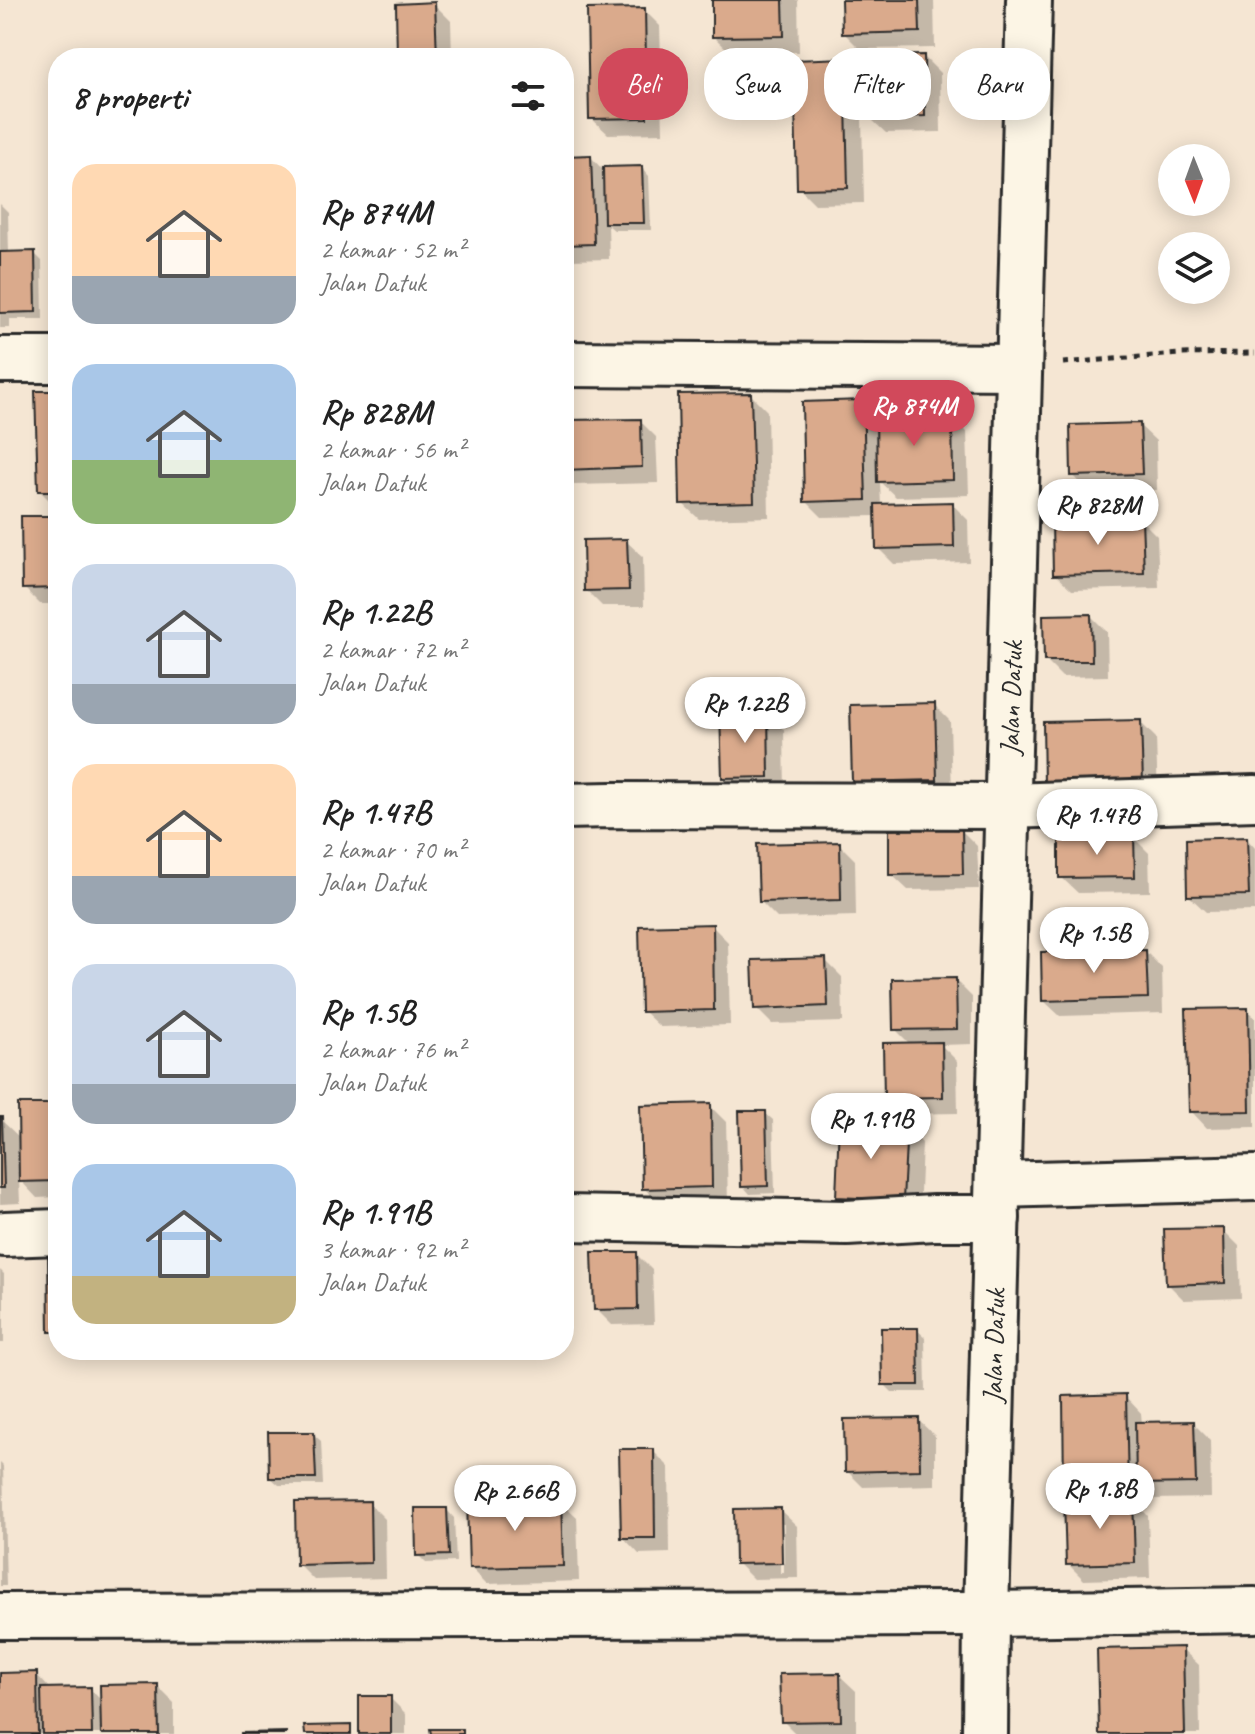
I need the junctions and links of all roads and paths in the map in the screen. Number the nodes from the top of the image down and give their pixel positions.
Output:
1 (1029, 0) edge
2 (1255, 353) edge
3 (0, 360) edge
4 (48, 360) edge
5 (574, 364) edge
6 (1019, 367) junction
7 (1255, 798) edge
8 (574, 806) edge
9 (1008, 806) junction
10 (1255, 1178) edge
11 (997, 1201) junction
12 (574, 1218) edge
13 (48, 1232) edge
14 (5, 1234) dead end
15 (1255, 1610) edge
16 (986, 1614) junction
17 (0, 1616) edge
18 (985, 1734) edge

1 - 6 street, Jalan Datuk
2 - 6 path
3 - 4 street
5 - 6 street
6 - 9 street, Jalan Datuk
7 - 9 street
8 - 9 street
9 - 11 street, Jalan Datuk
10 - 11 street
11 - 12 street
11 - 16 street, Jalan Datuk
13 - 14 street
15 - 16 street
16 - 17 street
16 - 18 street, Jalan Datuk

